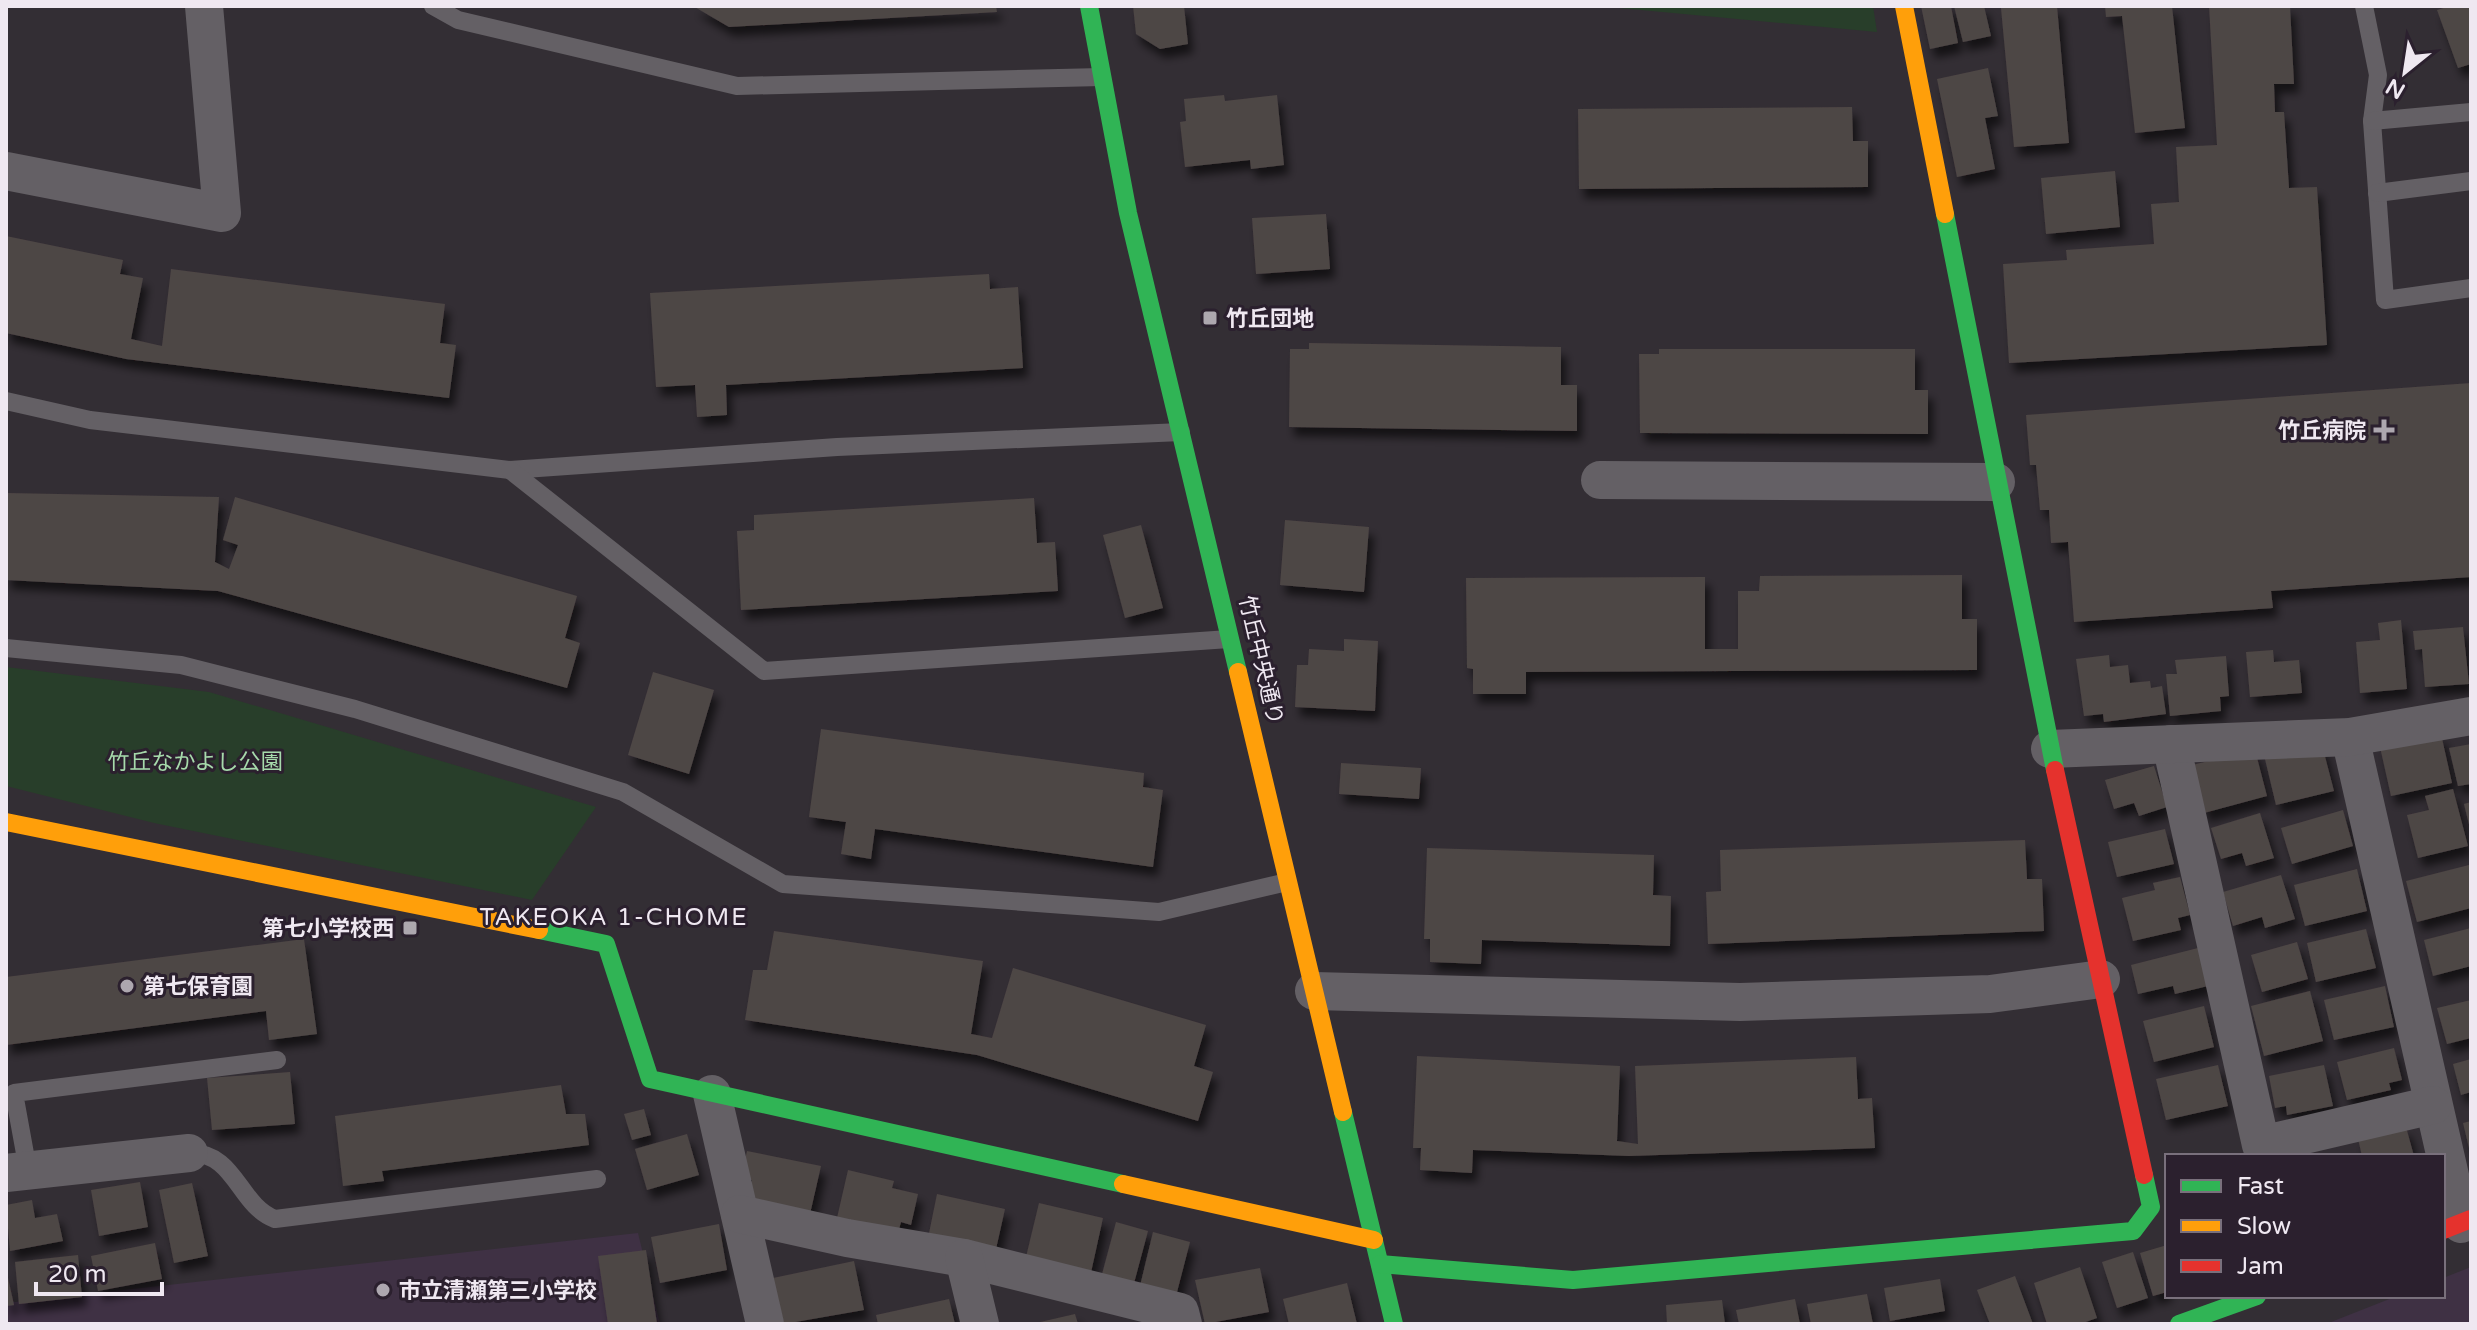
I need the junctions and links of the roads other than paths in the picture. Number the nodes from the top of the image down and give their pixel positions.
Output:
1 (204, 6) edge
2 (433, 6) edge
3 (1089, 6) edge
4 (1904, 6) edge
5 (2364, 6) edge
6 (1104, 77) junction
7 (2471, 112) edge
8 (2372, 121) junction
9 (6, 171) edge
10 (2471, 181) edge
11 (2377, 193) junction
12 (2471, 288) edge
13 (6, 401) edge
14 (1183, 432) junction
15 (510, 470) junction
16 (1600, 480) dead end
17 (1996, 482) junction
18 (1232, 638) junction
19 (6, 648) edge
20 (2471, 716) edge
21 (2350, 737) junction
22 (2171, 744) junction
23 (2050, 749) junction
24 (6, 822) edge
25 (1287, 882) junction
26 (2101, 979) junction
27 (1314, 991) junction
28 (277, 1060) dead end
29 (712, 1094) junction
30 (2433, 1105) junction
31 (189, 1153) joint
32 (2443, 1154) edge
33 (2445, 1162) edge
34 (17, 1171) edge
35 (597, 1179) dead end
36 (740, 1214) junction
37 (2458, 1224) edge
38 (1374, 1240) junction
39 (964, 1258) junction
40 (1380, 1264) junction
41 (2251, 1298) edge
42 (765, 1324) edge
43 (980, 1324) edge
44 (1183, 1324) edge
45 (1394, 1324) edge
46 (2179, 1324) edge

1 - 9 street
2 - 6 lane
3 - 6 street, 竹丘中央通り
4 - 17 street
5 - 8 lane
6 - 14 street, 竹丘中央通り
7 - 8 lane
8 - 11 lane
10 - 11 lane
11 - 12 lane
13 - 15 lane
14 - 15 lane
14 - 18 street, 竹丘中央通り
15 - 18 lane
16 - 17 street
17 - 23 street
18 - 25 street, 竹丘中央通り
19 - 25 lane
20 - 21 street
21 - 22 street
21 - 30 street
22 - 23 street
22 - 30 street
23 - 26 street
24 - 29 street
25 - 27 street, 竹丘中央通り
26 - 27 street
26 - 40 street
27 - 38 street, 竹丘中央通り
28 - 34 lane
29 - 36 street
29 - 38 street
30 - 32 street
31 - 34 street
31 - 35 lane
33 - 37 street
36 - 39 street
36 - 42 street
38 - 40 street, 竹丘中央通り
39 - 43 street
39 - 44 street
40 - 45 street, 竹丘中央通り
41 - 46 street

